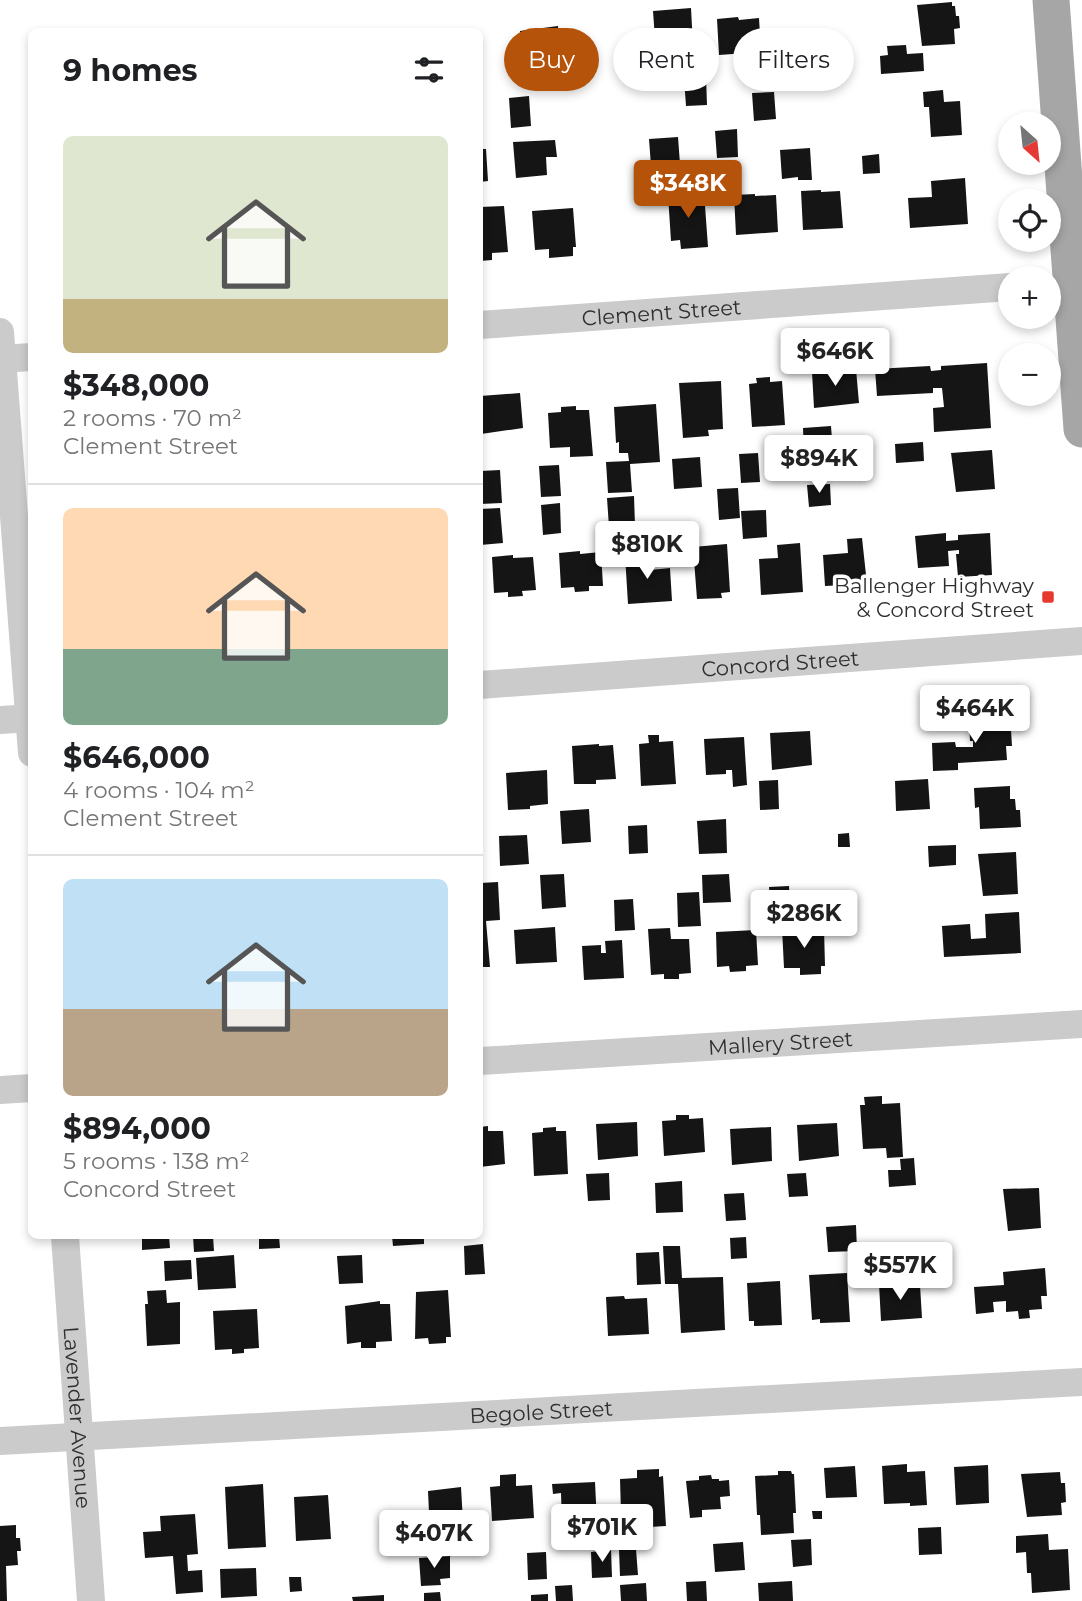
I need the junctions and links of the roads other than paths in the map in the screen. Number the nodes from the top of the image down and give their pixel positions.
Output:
1 (1051, 0) edge
2 (1067, 282) edge
3 (998, 288) edge
4 (483, 325) edge
5 (1, 350) edge
6 (28, 356) edge
7 (1082, 429) edge
8 (1082, 641) edge
9 (483, 685) edge
10 (28, 693) edge
11 (28, 718) edge
12 (0, 720) edge
13 (1082, 1024) edge
14 (483, 1061) edge
15 (28, 1088) edge
16 (0, 1090) edge
17 (65, 1239) edge
18 (1082, 1382) edge
19 (80, 1436) junction
20 (0, 1441) edge
21 (91, 1601) edge

1 - 2 main road
2 - 7 main road
3 - 4 street, Clement Street
5 - 6 street
5 - 10 street
8 - 9 street, Concord Street
11 - 12 street
13 - 14 street, Mallery Street
15 - 16 street
17 - 19 street, Lavender Avenue
18 - 19 street, Begole Street
19 - 20 street, Begole Street
19 - 21 street, Lavender Avenue

